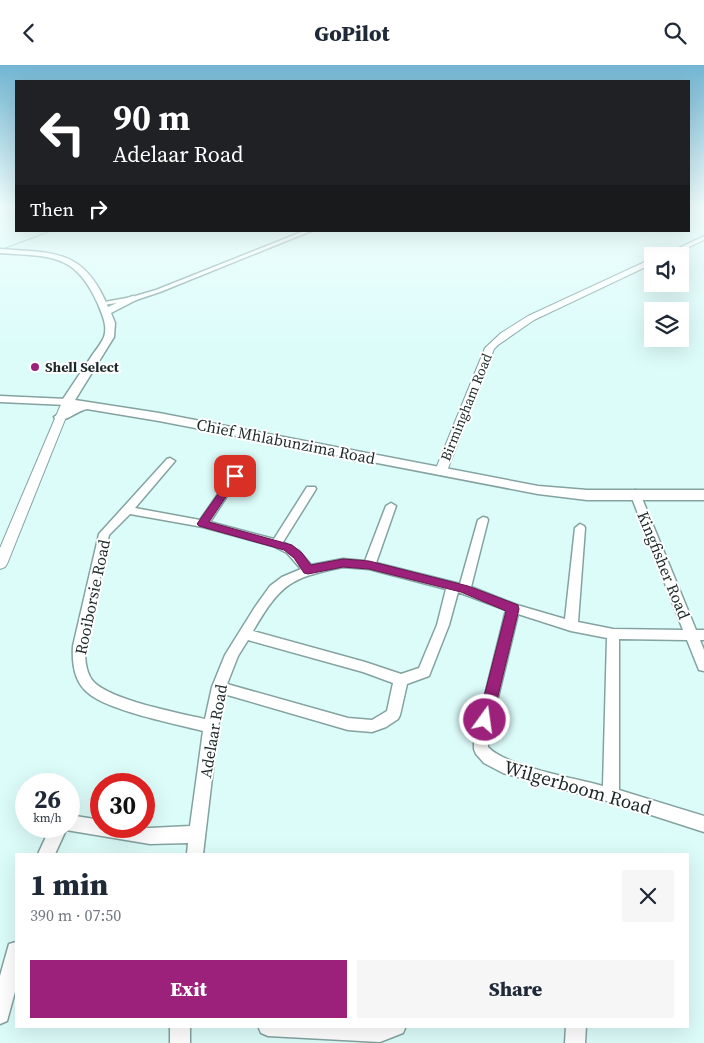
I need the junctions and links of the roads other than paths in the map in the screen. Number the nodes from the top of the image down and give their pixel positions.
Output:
1 (21, 253) edge
2 (253, 253) edge
3 (644, 266) edge
4 (133, 299) joint
5 (104, 308) junction
6 (80, 380) junction
7 (0, 399) edge
8 (67, 402) junction
9 (96, 406) junction
10 (60, 417) junction
11 (170, 461) dead end
12 (441, 471) junction
13 (235, 476) dead end
14 (311, 489) dead end
15 (704, 491) edge
16 (636, 495) junction
17 (704, 495) edge
18 (391, 506) dead end
19 (128, 510) junction
20 (483, 520) dead end
21 (203, 524) junction
22 (580, 528) dead end
23 (277, 543) junction
24 (0, 564) edge
25 (369, 565) junction
26 (308, 570) junction
27 (458, 587) junction
28 (513, 609) junction
29 (571, 626) junction
30 (245, 634) junction
31 (613, 634) junction
32 (698, 635) edge
33 (704, 665) edge
34 (400, 680) junction
35 (219, 687) junction
36 (210, 727) junction
37 (611, 795) junction
38 (704, 824) edge
39 (80, 825) edge
40 (197, 834) junction
41 (54, 838) edge
42 (46, 853) edge
43 (196, 853) edge
44 (15, 955) edge
45 (0, 1014) edge
46 (180, 1028) edge
47 (305, 1028) edge
48 (391, 1028) edge
49 (576, 1028) edge
50 (180, 1043) edge
51 (576, 1043) edge

1 - 5 main road
2 - 4 street
3 - 12 street, Birmingham Road
4 - 5 main road
5 - 6 main road
6 - 8 main road
6 - 9 main road
7 - 8 street
8 - 9 main road, Chief Mhlabunzima Road
8 - 10 street
9 - 10 main road
9 - 12 main road, Chief Mhlabunzima Road
10 - 24 street
11 - 19 street, Rooiborsie Road
12 - 16 main road, Chief Mhlabunzima Road
13 - 21 street
14 - 23 street
15 - 16 main road, Chief Mhlabunzima Road
16 - 17 main road, Chief Mhlabunzima Road
16 - 32 street, Kingfisher Road
18 - 25 street
19 - 21 street
19 - 36 street, Rooiborsie Road
20 - 27 street
21 - 23 street
22 - 29 street
23 - 26 street
25 - 26 street, Adelaar Road
25 - 27 street, Adelaar Road
26 - 30 street, Adelaar Road
27 - 28 street, Adelaar Road
27 - 34 street
28 - 29 street, Adelaar Road
28 - 37 street, Wilgerboom Road
29 - 31 street, Adelaar Road
30 - 34 street
30 - 35 street, Adelaar Road
31 - 32 street, Adelaar Road
31 - 37 street
32 - 33 street, Kingfisher Road
34 - 35 street
35 - 36 street, Adelaar Road
36 - 40 street, Adelaar Road
37 - 38 street, Wilgerboom Road
39 - 40 street
40 - 43 street, Adelaar Road
41 - 42 street
44 - 45 street
46 - 50 street
47 - 48 street
49 - 51 street

